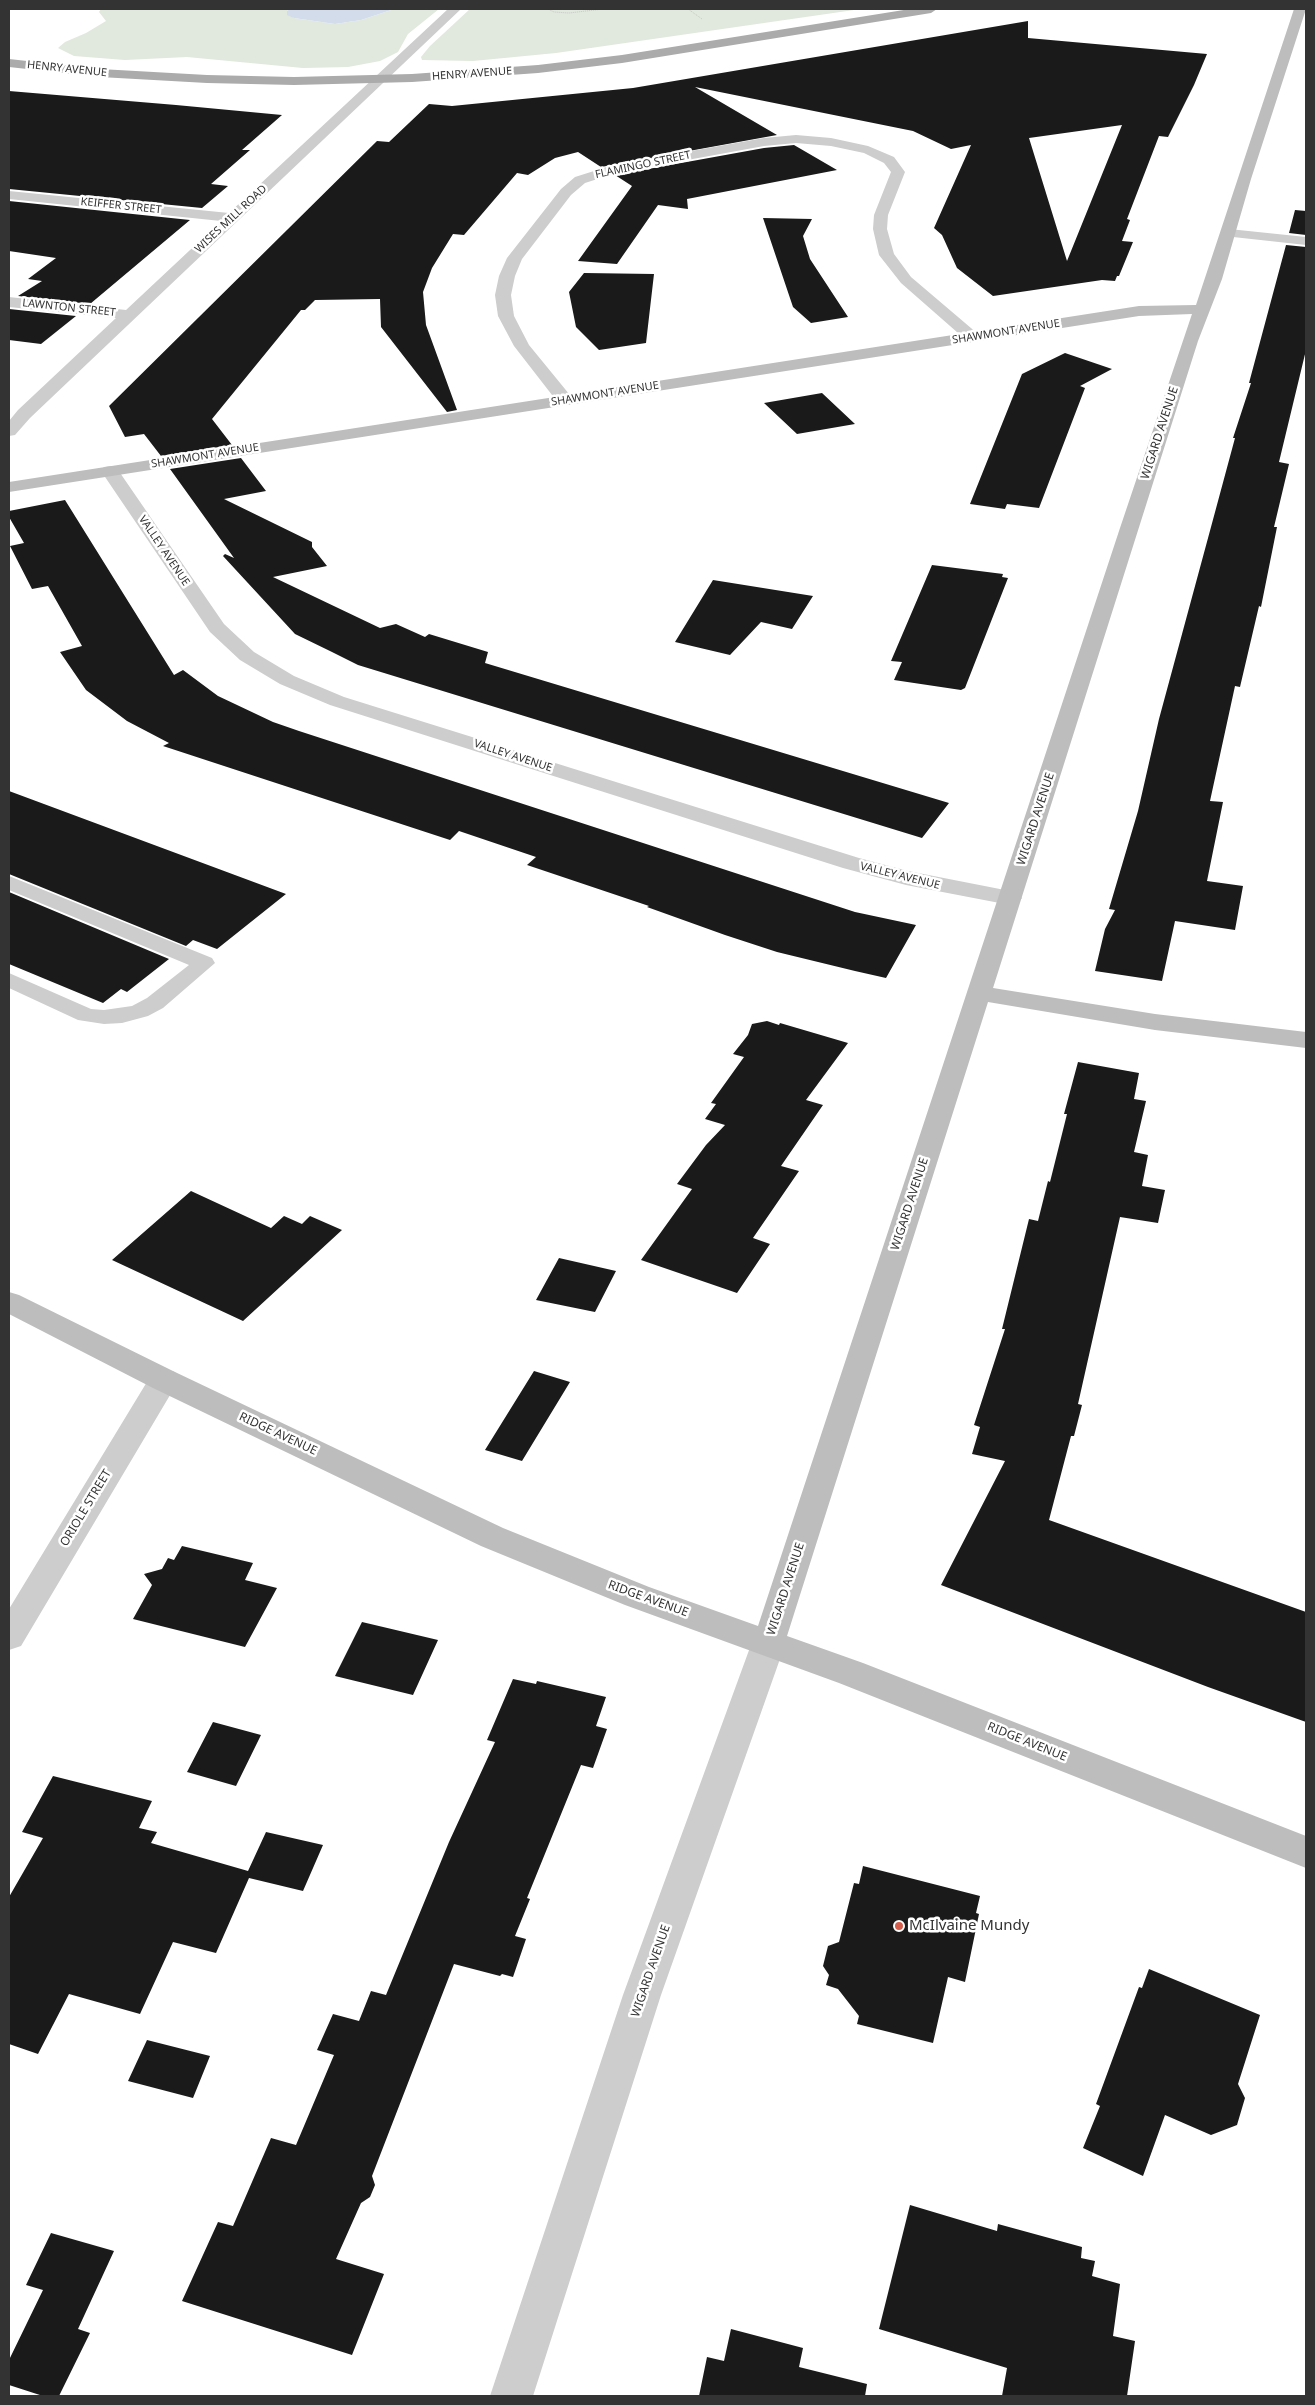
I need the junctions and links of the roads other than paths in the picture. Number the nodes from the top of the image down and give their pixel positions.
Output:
1 (455, 9) edge
2 (931, 9) edge
3 (1300, 9) edge
4 (9, 63) edge
5 (381, 80) junction
6 (9, 195) edge
7 (233, 218) junction
8 (1229, 233) junction
9 (1306, 241) edge
10 (9, 302) edge
11 (1203, 310) junction
12 (129, 315) junction
13 (972, 337) junction
14 (565, 400) junction
15 (9, 431) edge
16 (110, 471) junction
17 (9, 486) edge
18 (9, 882) edge
19 (1010, 898) junction
20 (9, 980) edge
21 (978, 993) junction
22 (1306, 1040) edge
23 (9, 1302) edge
24 (164, 1380) junction
25 (9, 1637) edge
26 (769, 1642) junction
27 (1306, 1852) edge
28 (511, 2396) edge

1 - 5 street, WISES MILL ROAD
2 - 5 main road, HENRY AVENUE
3 - 8 street, WIGARD AVENUE
4 - 5 main road, HENRY AVENUE
5 - 7 street, WISES MILL ROAD
6 - 7 street, KEIFFER STREET
7 - 12 street, WISES MILL ROAD
8 - 9 street
8 - 11 street, WIGARD AVENUE
10 - 12 street, LAWNTON STREET
11 - 13 street, SHAWMONT AVENUE
11 - 19 street, WIGARD AVENUE
12 - 15 street, WISES MILL ROAD
13 - 14 street, SHAWMONT AVENUE
13 - 14 street, FLAMINGO STREET
14 - 16 street, SHAWMONT AVENUE
16 - 17 street, SHAWMONT AVENUE
16 - 19 street, VALLEY AVENUE
18 - 20 lane
19 - 21 street, WIGARD AVENUE
21 - 22 street
21 - 26 street, WIGARD AVENUE
23 - 24 street, RIDGE AVENUE
24 - 25 street, ORIOLE STREET
24 - 26 street, RIDGE AVENUE
26 - 27 street, RIDGE AVENUE
26 - 28 street, WIGARD AVENUE

